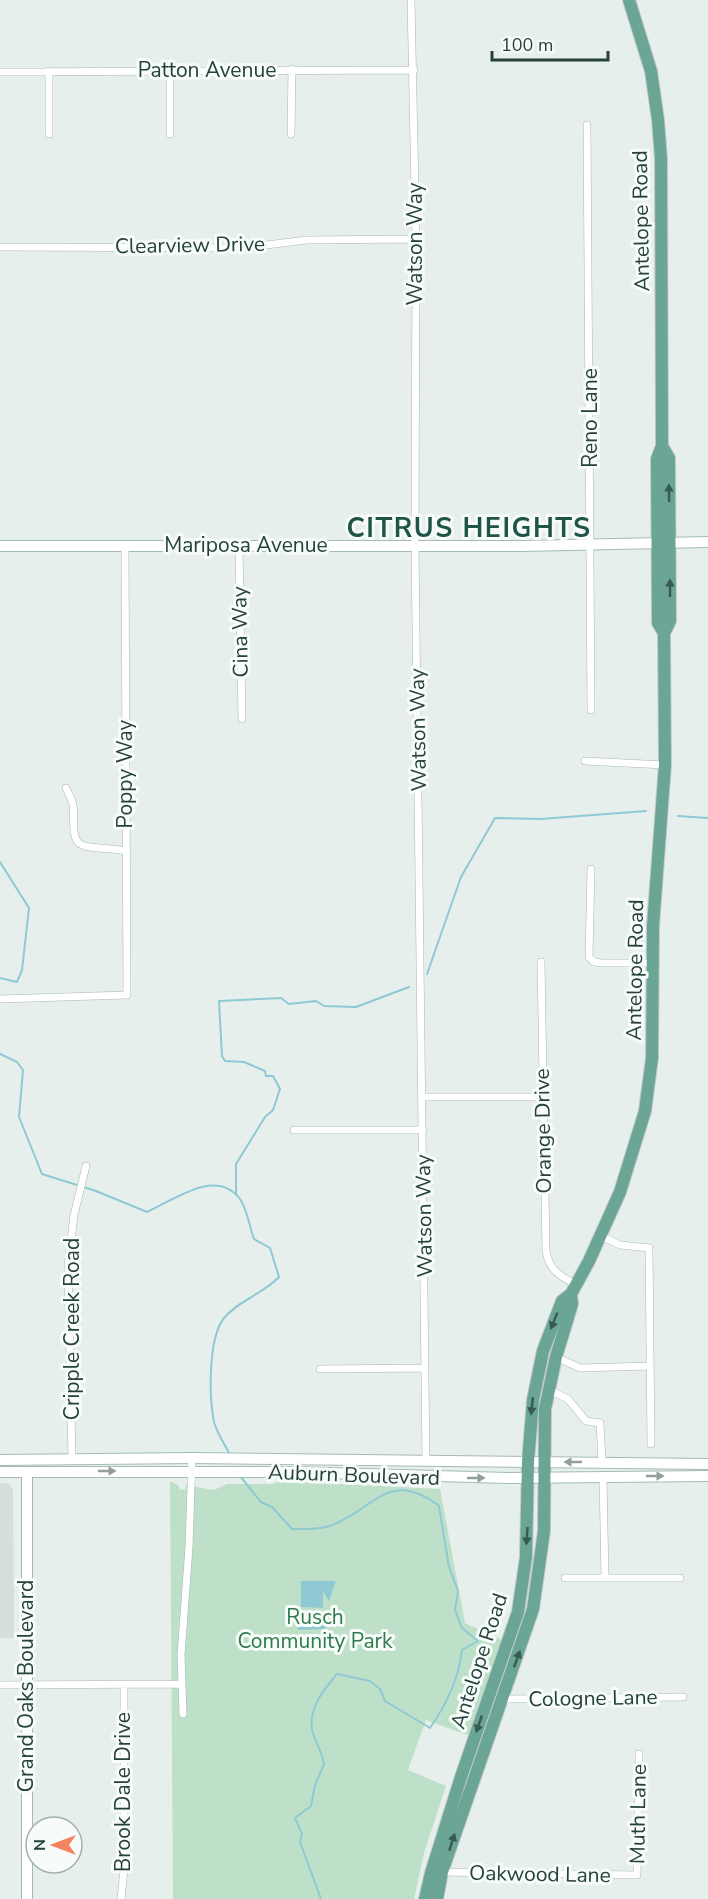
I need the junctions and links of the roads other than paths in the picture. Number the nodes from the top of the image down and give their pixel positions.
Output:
1 (411, 0) edge
2 (629, 0) edge
3 (292, 69) junction
4 (171, 70) junction
5 (414, 70) junction
6 (49, 71) junction
7 (0, 72) edge
8 (587, 125) dead end
9 (170, 134) dead end
10 (291, 134) dead end
11 (49, 135) dead end
12 (416, 239) junction
13 (0, 247) edge
14 (663, 542) junction
15 (708, 542) edge
16 (591, 544) junction
17 (125, 545) junction
18 (415, 545) junction
19 (0, 546) edge
20 (239, 546) junction
21 (591, 710) dead end
22 (242, 719) dead end
23 (585, 761) dead end
24 (665, 765) junction
25 (66, 788) dead end
26 (125, 851) junction
27 (591, 869) dead end
28 (541, 962) dead end
29 (653, 963) junction
30 (0, 999) edge
31 (422, 1097) junction
32 (542, 1097) junction
33 (294, 1130) dead end
34 (423, 1130) junction
35 (86, 1166) dead end
36 (601, 1236) junction
37 (574, 1289) junction
38 (556, 1357) junction
39 (650, 1366) junction
40 (425, 1368) junction
41 (320, 1370) dead end
42 (549, 1390) junction
43 (651, 1444) dead end
44 (72, 1458) junction
45 (192, 1458) junction
46 (0, 1460) edge
47 (426, 1461) junction
48 (528, 1462) junction
49 (543, 1462) junction
50 (602, 1462) junction
51 (708, 1464) edge
52 (192, 1471) junction
53 (0, 1472) edge
54 (27, 1473) junction
55 (708, 1476) edge
56 (603, 1477) junction
57 (528, 1478) junction
58 (544, 1478) junction
59 (565, 1578) dead end
60 (605, 1578) junction
61 (680, 1578) dead end
62 (181, 1684) junction
63 (0, 1685) edge
64 (26, 1685) junction
65 (124, 1685) junction
66 (683, 1697) dead end
67 (502, 1699) junction
68 (183, 1714) dead end
69 (639, 1754) dead end
70 (442, 1872) junction
71 (637, 1875) joint
72 (27, 1899) edge
73 (121, 1899) edge
74 (425, 1899) edge
75 (437, 1899) edge

1 - 5 street, Watson Way
2 - 14 main road, Antelope Road
3 - 4 street, Patton Avenue
3 - 5 street, Patton Avenue
3 - 10 street
4 - 6 street, Patton Avenue
4 - 9 street
5 - 12 street, Watson Way
6 - 7 street, Patton Avenue
6 - 11 street
8 - 16 street, Reno Lane
12 - 13 street, Clearview Drive
12 - 18 street, Watson Way
14 - 15 main road, Mariposa Avenue
14 - 16 main road, Mariposa Avenue
14 - 24 main road, Antelope Road
16 - 18 main road, Mariposa Avenue
16 - 21 street, Reno Lane
17 - 19 main road, Mariposa Avenue
17 - 20 main road, Mariposa Avenue
17 - 26 street, Poppy Way
18 - 20 main road, Mariposa Avenue
18 - 31 street, Watson Way
20 - 22 street, Cina Way
23 - 24 street
24 - 29 main road, Antelope Road
25 - 26 street
26 - 30 street, Poppy Way
27 - 29 street
28 - 32 street, Orange Drive
29 - 36 main road, Antelope Road
31 - 32 street
31 - 34 street, Watson Way
32 - 37 street, Orange Drive
33 - 34 street
34 - 40 street, Watson Way
35 - 44 street, Cripple Creek Road
36 - 37 main road, Antelope Road
36 - 39 street
37 - 38 main road, Antelope Road
37 -> 48 main road, Antelope Road
38 - 39 street
38 - 42 main road, Antelope Road
39 - 43 street
40 - 41 street
40 - 47 street, Watson Way
42 - 49 main road, Antelope Road
42 - 50 street
44 - 45 main road, Auburn Boulevard
44 - 46 main road, Auburn Boulevard
45 - 47 main road, Auburn Boulevard
45 - 52 street
47 - 48 main road, Auburn Boulevard
48 - 49 main road, Auburn Boulevard
48 - 57 main road, Antelope Road
50 -> 49 main road, Auburn Boulevard
49 - 58 main road, Antelope Road
50 - 51 main road, Auburn Boulevard
54 -> 52 main road, Auburn Boulevard
52 -> 57 main road, Auburn Boulevard
52 - 62 street
53 - 54 main road, Auburn Boulevard
54 - 64 main road, Grand Oaks Boulevard
56 -> 55 main road, Auburn Boulevard
56 - 58 main road, Auburn Boulevard
56 - 60 street
57 - 58 main road, Auburn Boulevard
57 -> 74 main road, Antelope Road
67 -> 58 main road, Antelope Road
59 - 60 street
60 - 61 street
62 - 65 street
62 - 68 street
63 - 64 street
64 - 65 street
64 - 72 main road, Grand Oaks Boulevard
65 - 73 street, Brook Dale Drive
66 - 67 street, Cologne Lane
70 -> 67 main road, Antelope Road
69 - 71 street, Muth Lane
70 - 71 street, Oakwood Lane
70 - 75 main road, Antelope Road

